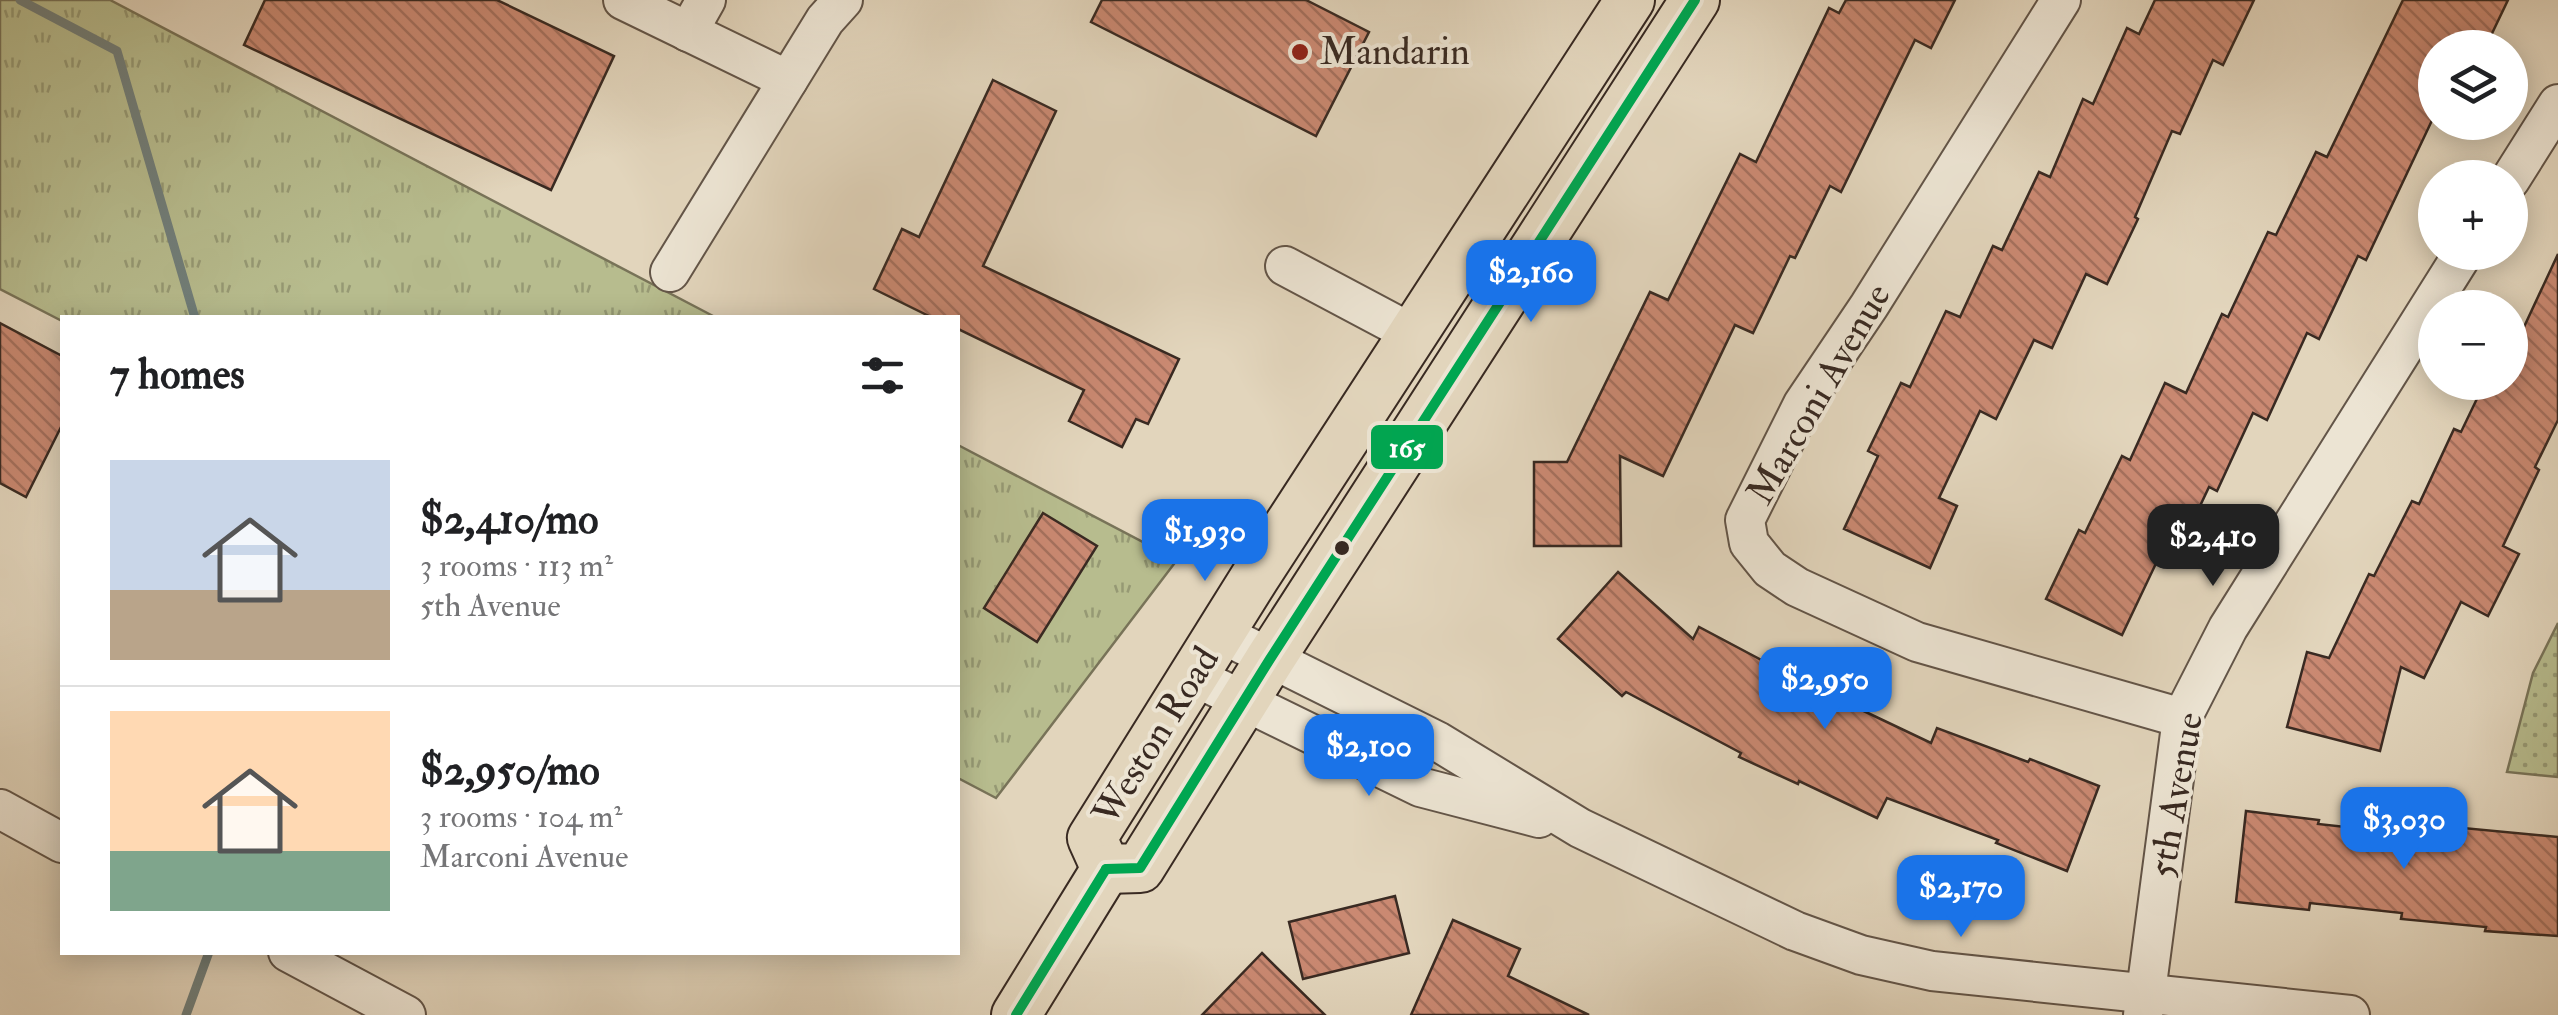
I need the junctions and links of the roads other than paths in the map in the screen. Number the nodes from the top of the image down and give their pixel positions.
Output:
1 (623, 0) edge
2 (842, 0) edge
3 (1630, 0) edge
4 (1695, 0) edge
5 (2061, 0) edge
6 (697, 16) edge
7 (788, 80) junction
8 (2558, 104) edge
9 (2523, 160) edge
10 (1285, 266) dead end
11 (2453, 270) edge
12 (670, 272) dead end
13 (1413, 334) junction
14 (1220, 633) junction
15 (1270, 659) junction
16 (1193, 676) junction
17 (1244, 701) junction
18 (2182, 718) junction
19 (0, 809) edge
20 (1580, 828) junction
21 (60, 842) edge
22 (1106, 869) junction
23 (294, 955) edge
24 (2144, 1004) edge
25 (406, 1015) edge
26 (1016, 1015) edge
27 (2350, 1015) edge

1 - 6 street
2 - 7 street
3 - 13 main road, Weston Road
4 - 15 main road, Weston Road
5 - 18 street, Marconi Avenue
6 - 7 street
7 - 12 street
8 - 9 street
10 - 13 street
11 - 18 street, 5th Avenue
13 - 14 main road, Weston Road
14 - 15 street
14 - 16 main road, Weston Road
15 - 17 main road, Weston Road
15 - 20 street
16 - 17 street
16 - 22 main road, Weston Road
17 - 20 street
17 - 22 main road, Weston Road
18 - 24 street, 5th Avenue
19 - 21 street
20 - 24 street
22 - 26 main road, Weston Road
23 - 25 street
24 - 27 street

